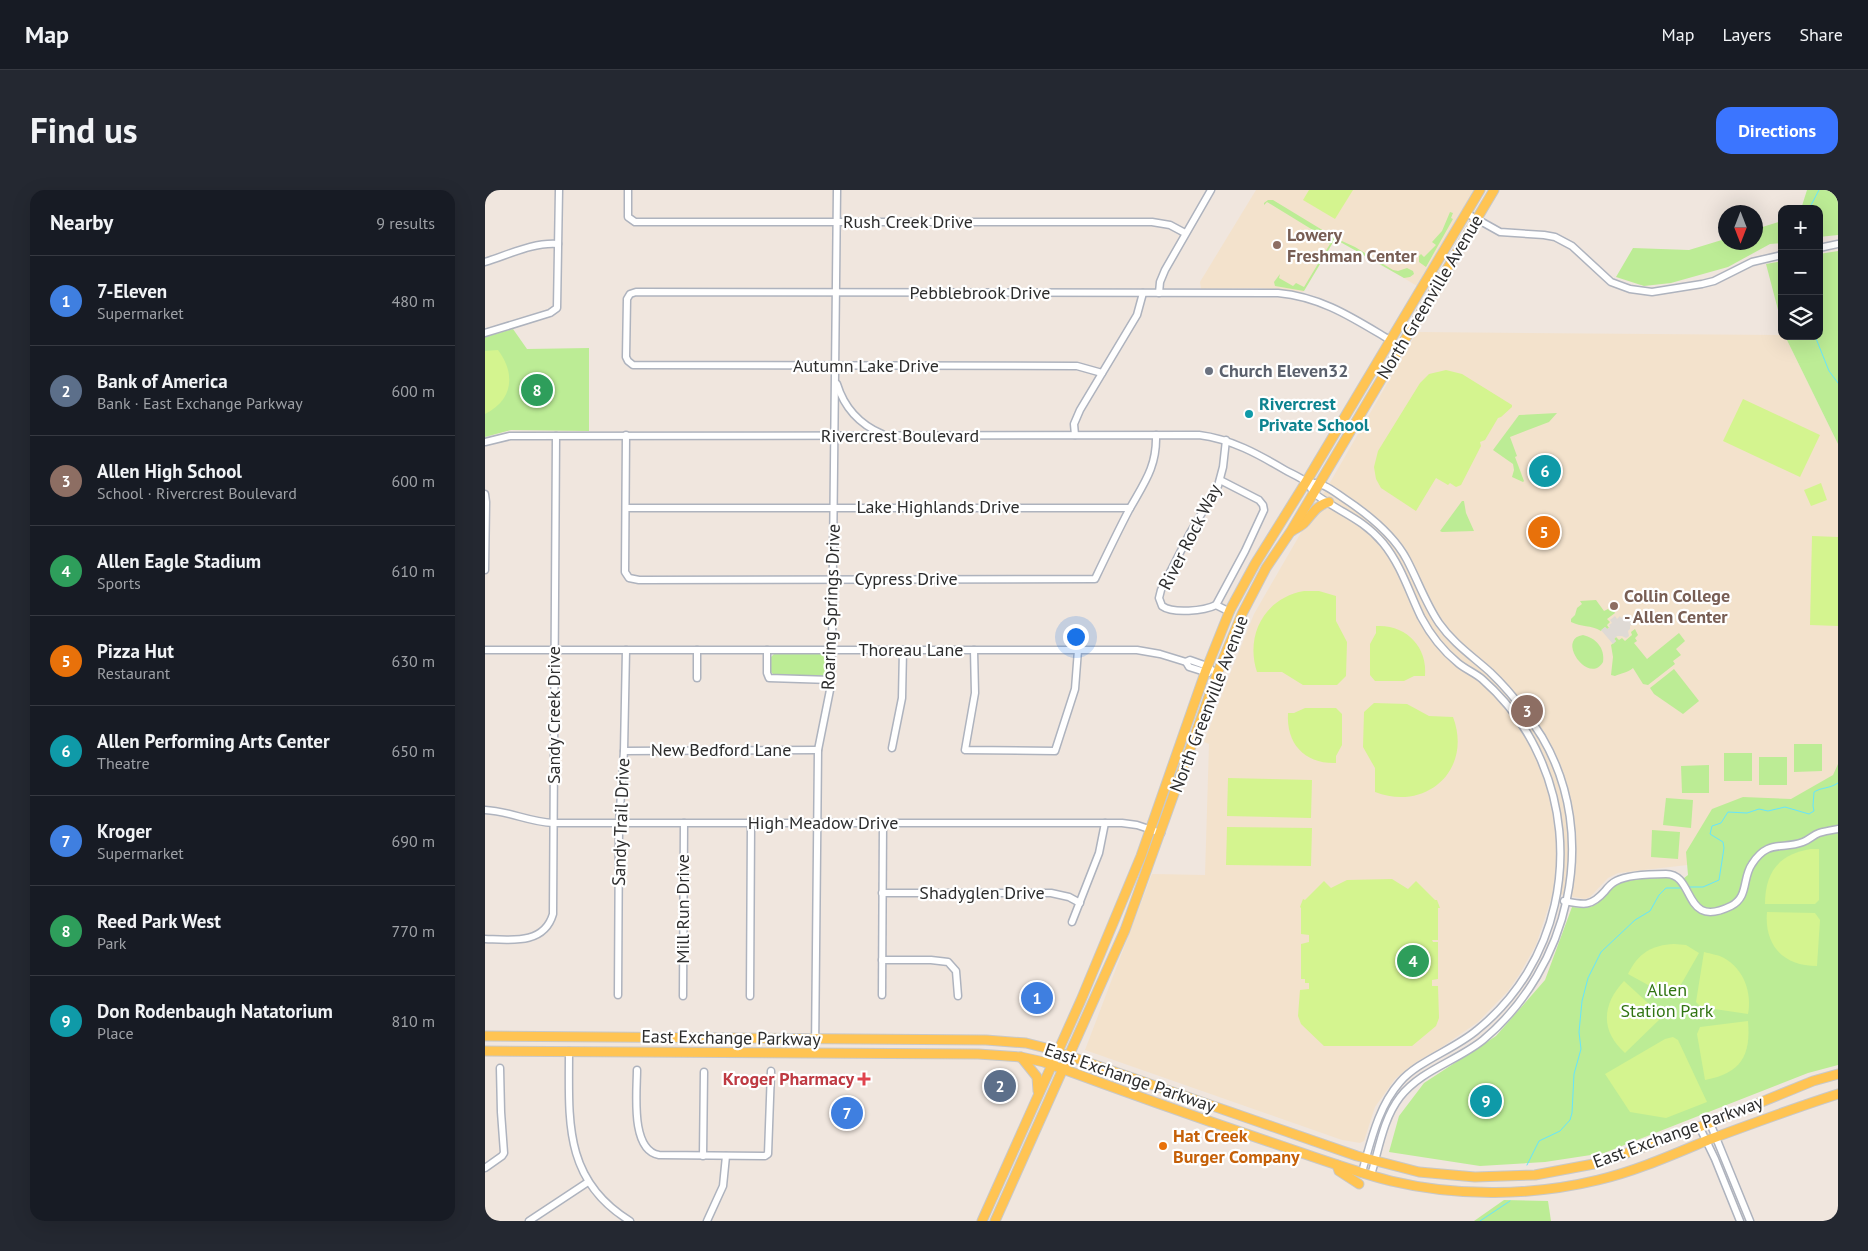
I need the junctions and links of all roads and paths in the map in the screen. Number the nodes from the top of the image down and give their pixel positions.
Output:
1 (559, 190) edge
2 (628, 190) edge
3 (837, 190) edge
4 (1211, 190) edge
5 (1480, 190) edge
6 (1494, 190) edge
7 (1466, 213) junction
8 (1477, 219) junction
9 (837, 222) junction
10 (1185, 233) junction
11 (558, 244) junction
12 (1838, 244) edge
13 (1823, 248) edge
14 (1778, 256) edge
15 (485, 262) edge
16 (836, 293) junction
17 (1143, 293) junction
18 (1159, 293) junction
19 (485, 333) edge
20 (1390, 340) junction
21 (1400, 346) junction
22 (629, 363) joint
23 (835, 365) junction
24 (1102, 373) junction
25 (835, 378) junction
26 (1157, 435) junction
27 (556, 436) junction
28 (626, 436) junction
29 (834, 436) junction
30 (888, 436) junction
31 (1075, 436) junction
32 (1226, 440) junction
33 (485, 442) edge
34 (1220, 480) junction
35 (1306, 482) junction
36 (1320, 483) junction
37 (1314, 493) junction
38 (485, 494) edge
39 (1329, 502) junction
40 (833, 507) junction
41 (626, 508) junction
42 (1131, 508) junction
43 (1291, 531) junction
44 (485, 570) edge
45 (833, 579) junction
46 (1216, 605) junction
47 (1230, 612) junction
48 (485, 650) edge
49 (554, 650) junction
50 (626, 650) junction
51 (697, 650) junction
52 (767, 650) junction
53 (832, 650) junction
54 (903, 650) junction
55 (974, 650) junction
56 (1078, 650) junction
57 (1206, 670) junction
58 (1217, 674) junction
59 (697, 678) dead end
60 (831, 680) junction
61 (892, 748) dead end
62 (818, 750) junction
63 (624, 751) junction
64 (485, 810) edge
65 (553, 823) junction
66 (619, 823) junction
67 (684, 823) junction
68 (751, 823) junction
69 (817, 823) junction
70 (883, 823) junction
71 (1105, 823) junction
72 (1151, 829) junction
73 (1838, 829) edge
74 (1161, 833) junction
75 (882, 893) junction
76 (1557, 899) junction
77 (1567, 902) junction
78 (1080, 903) junction
79 (1073, 922) dead end
80 (485, 939) edge
81 (882, 960) junction
82 (1098, 960) junction
83 (1110, 966) junction
84 (618, 995) dead end
85 (882, 995) dead end
86 (683, 996) dead end
87 (750, 996) dead end
88 (957, 996) dead end
89 (485, 1036) edge
90 (569, 1036) junction
91 (815, 1039) junction
92 (942, 1039) junction
93 (485, 1051) edge
94 (569, 1051) junction
95 (815, 1052) junction
96 (1057, 1052) junction
97 (943, 1053) junction
98 (1070, 1056) junction
99 (1021, 1057) junction
100 (1426, 1063) junction
101 (1051, 1065) junction
102 (500, 1068) dead end
103 (1064, 1069) junction
104 (637, 1070) dead end
105 (771, 1071) dead end
106 (704, 1072) dead end
107 (1431, 1072) junction
108 (1838, 1074) edge
109 (1038, 1094) junction
110 (1838, 1094) edge
111 (1216, 1108) junction
112 (1211, 1122) junction
113 (1710, 1123) junction
114 (1699, 1126) junction
115 (1716, 1137) junction
116 (1706, 1141) junction
117 (703, 1156) junction
118 (726, 1156) junction
119 (1371, 1160) junction
120 (1337, 1165) junction
121 (485, 1168) edge
122 (1563, 1171) junction
123 (1367, 1174) junction
124 (999, 1181) junction
125 (588, 1182) junction
126 (1359, 1184) dead end
127 (1011, 1186) junction
128 (1565, 1187) junction
129 (529, 1221) edge
130 (630, 1221) edge
131 (707, 1221) edge
132 (982, 1221) edge
133 (995, 1221) edge
134 (1740, 1221) edge
135 (1750, 1221) edge

1 - 11 street
2 - 9 street, Rush Creek Drive
3 - 9 street, Roaring Springs Drive
4 - 10 street
5 - 7 main road, North Greenville Avenue
6 - 8 main road, North Greenville Avenue
7 - 8 street
7 - 20 main road, North Greenville Avenue
8 - 14 street
8 - 21 main road, North Greenville Avenue
9 - 10 street, Rush Creek Drive
9 - 16 street, Roaring Springs Drive
10 - 18 street
11 - 15 street
11 - 19 street
12 - 13 street
16 - 17 street, Pebblebrook Drive
16 - 22 street, Pebblebrook Drive
16 - 23 street, Roaring Springs Drive
17 - 18 street, Pebblebrook Drive
17 - 24 street
18 - 20 street, Pebblebrook Drive
20 - 21 main road
20 - 35 main road, North Greenville Avenue
21 - 36 main road, North Greenville Avenue
22 - 23 street, Autumn Lake Drive
23 - 24 street, Autumn Lake Drive
23 - 25 street, Roaring Springs Drive
24 - 31 street
25 - 29 street, Roaring Springs Drive
25 - 30 street
26 - 31 street, Rivercrest Boulevard
26 - 32 street, Rivercrest Boulevard
26 - 42 street
27 - 28 street, Rivercrest Boulevard
27 - 33 street, Rivercrest Boulevard
27 - 49 street, Sandy Creek Drive
28 - 29 street, Rivercrest Boulevard
28 - 41 street
29 - 30 street, Rivercrest Boulevard
29 - 40 street, Roaring Springs Drive
30 - 31 street, Rivercrest Boulevard
32 - 34 street, River Rock Way
32 - 35 street, Rivercrest Boulevard
34 - 46 street
34 - 46 street, River Rock Way
35 - 36 street, Rivercrest Boulevard
35 - 37 street, Rivercrest Boulevard
35 - 47 main road, North Greenville Avenue
36 - 37 main road, North Greenville Avenue
36 - 77 street, Rivercrest Boulevard
37 - 39 street, Rivercrest Boulevard
37 - 43 main road, North Greenville Avenue
38 - 44 street
39 - 43 main road
39 - 76 street, Rivercrest Boulevard
40 - 41 street, Lake Highlands Drive
40 - 42 street, Lake Highlands Drive
40 - 45 street, Roaring Springs Drive
41 - 45 street, Cypress Drive
42 - 45 street, Cypress Drive
43 - 58 main road, North Greenville Avenue
45 - 53 street, Roaring Springs Drive
46 - 47 street
47 - 57 main road, North Greenville Avenue
48 - 49 street, Thoreau Lane
49 - 50 street, Thoreau Lane
49 - 65 street, Sandy Creek Drive
50 - 51 street, Thoreau Lane
50 - 63 street, Sandy Trail Drive
51 - 52 street, Thoreau Lane
51 - 59 street
52 - 53 street, Thoreau Lane
52 - 60 street
53 - 54 street, Thoreau Lane
53 - 60 street, Roaring Springs Drive
54 - 55 street, Thoreau Lane
54 - 61 street
55 - 56 street, Thoreau Lane
55 - 56 street
56 - 57 street, Thoreau Lane
57 - 58 street, Thoreau Lane
57 - 72 main road, North Greenville Avenue
58 - 74 main road, North Greenville Avenue
60 - 62 street, Roaring Springs Drive
62 - 63 street, New Bedford Lane
62 - 69 street, Roaring Springs Drive
63 - 66 street, Sandy Trail Drive
64 - 65 street, High Meadow Drive
65 - 66 street, High Meadow Drive
65 - 80 street, Sandy Creek Drive
66 - 67 street, High Meadow Drive
66 - 84 street, Sandy Trail Drive
67 - 68 street, High Meadow Drive
67 - 86 street, Mill Run Drive
68 - 69 street, High Meadow Drive
68 - 87 street
69 - 70 street, High Meadow Drive
69 - 91 street, Roaring Springs Drive
70 - 71 street, High Meadow Drive
70 - 75 street
71 - 72 street, High Meadow Drive
71 - 78 street
72 - 74 street, High Meadow Drive
72 - 82 main road, North Greenville Avenue
73 - 77 street
74 - 83 main road, North Greenville Avenue
75 - 78 street, Shadyglen Drive
75 - 81 street
76 - 77 street
76 - 100 street, Rivercrest Boulevard
77 - 107 street, Rivercrest Boulevard
78 - 79 street
81 - 85 street
81 - 88 street
82 - 83 main road
82 - 96 main road, North Greenville Avenue
83 - 98 main road, North Greenville Avenue
89 - 90 main road, East Exchange Parkway
90 - 91 main road, East Exchange Parkway
90 - 94 main road
91 - 92 main road, East Exchange Parkway
91 - 95 street, Roaring Springs Drive
92 - 96 main road, East Exchange Parkway
92 - 97 main road
93 - 94 main road, East Exchange Parkway
94 - 95 main road, East Exchange Parkway
94 - 125 street
95 - 97 main road, East Exchange Parkway
96 - 98 main road, East Exchange Parkway
96 - 101 main road, North Greenville Avenue
97 - 99 main road, East Exchange Parkway
98 - 103 main road, North Greenville Avenue
98 - 111 main road, East Exchange Parkway
99 - 101 main road, East Exchange Parkway
99 - 109 main road
100 - 107 street
100 - 119 street, Rivercrest Boulevard
101 - 103 main road, East Exchange Parkway
101 - 109 main road, North Greenville Avenue
102 - 121 street
103 - 112 main road, East Exchange Parkway
103 - 127 main road, North Greenville Avenue
104 - 117 street
105 - 118 street
106 - 117 street
107 - 119 street, Rivercrest Boulevard
108 - 113 main road, East Exchange Parkway
109 - 124 main road, North Greenville Avenue
110 - 115 main road, East Exchange Parkway
111 - 112 main road
111 - 119 main road, East Exchange Parkway
112 - 120 main road, East Exchange Parkway
113 - 114 main road, East Exchange Parkway
113 - 115 street
114 - 116 street
114 - 122 main road, East Exchange Parkway
115 - 116 main road, East Exchange Parkway
115 - 135 street
116 - 128 main road, East Exchange Parkway
116 - 134 street
117 - 118 street
118 - 131 street
119 - 122 main road, East Exchange Parkway
119 - 123 street, Rivercrest Boulevard
120 - 123 main road, East Exchange Parkway
120 - 126 main road
122 - 128 main road
123 - 128 main road, East Exchange Parkway
124 - 127 main road
124 - 132 main road, North Greenville Avenue
125 - 129 street
125 - 130 street
127 - 133 main road, North Greenville Avenue

